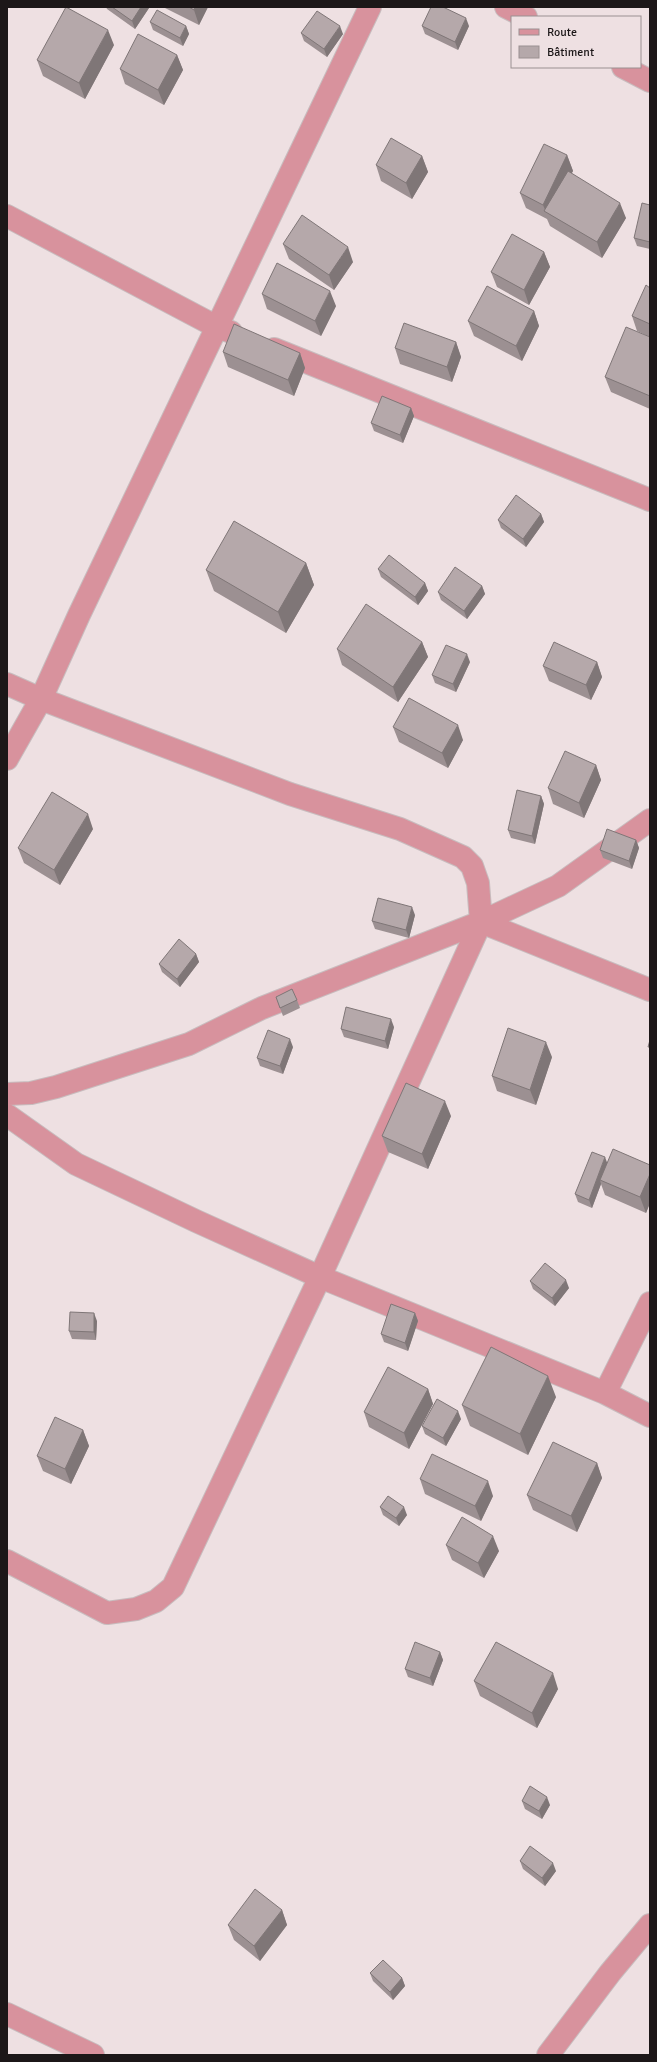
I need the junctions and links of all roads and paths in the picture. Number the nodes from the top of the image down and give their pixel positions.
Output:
1 (370, 7) edge
2 (506, 7) edge
3 (524, 16) edge
4 (625, 68) edge
5 (650, 81) edge
6 (7, 216) edge
7 (217, 327) junction
8 (650, 500) edge
9 (7, 684) edge
10 (41, 699) junction
11 (7, 759) edge
12 (650, 820) edge
13 (478, 883) junction
14 (509, 909) junction
15 (481, 922) junction
16 (650, 990) edge
17 (7, 1094) edge
18 (7, 1116) edge
19 (320, 1277) junction
20 (650, 1303) edge
21 (605, 1393) junction
22 (650, 1416) edge
23 (7, 1562) edge
24 (650, 1925) edge
25 (7, 2014) edge
26 (93, 2055) edge
27 (548, 2055) edge

1 - 7 street
2 - 3 street
4 - 5 street
6 - 7 street
7 - 8 street
7 - 10 street
9 - 10 street
10 - 11 street
10 - 13 street
12 - 14 street
13 - 14 street
13 - 15 street
14 - 15 street
15 - 16 street
15 - 17 street
15 - 19 street
18 - 19 street
19 - 21 street
19 - 23 street
20 - 21 street
21 - 22 street
24 - 27 street
25 - 26 street

